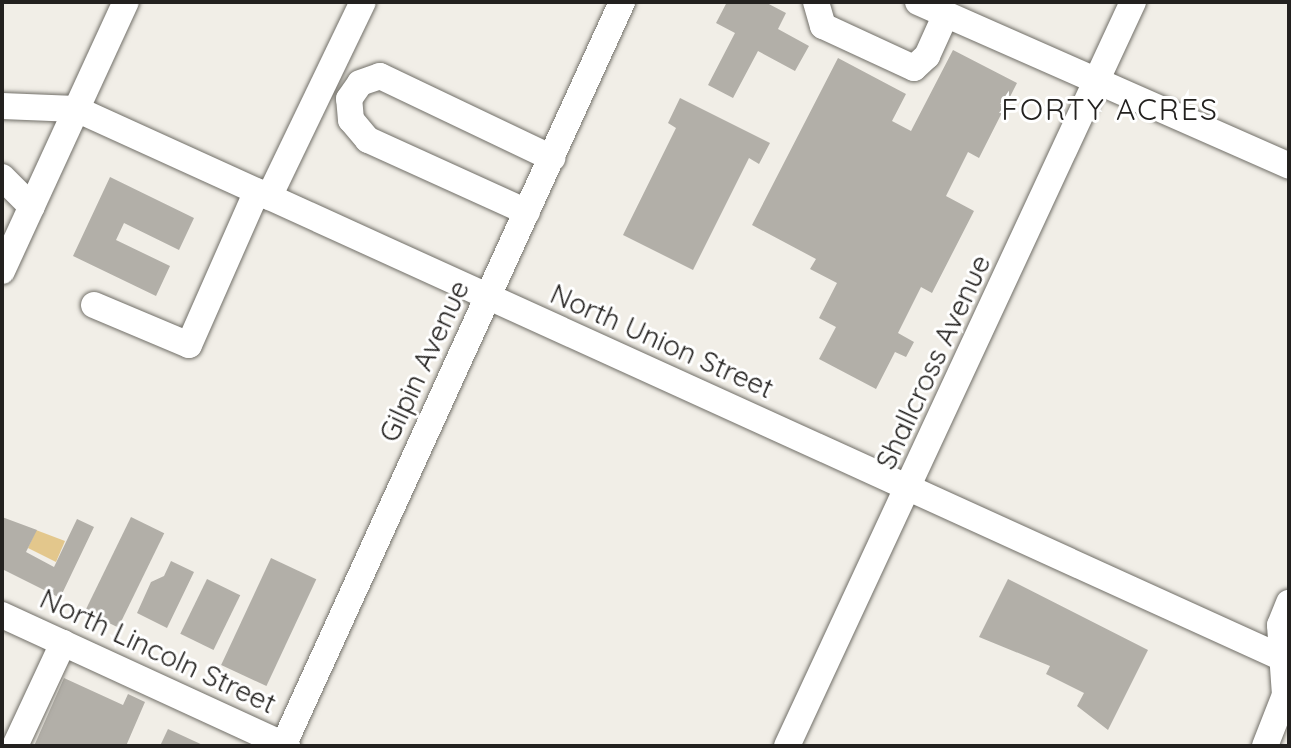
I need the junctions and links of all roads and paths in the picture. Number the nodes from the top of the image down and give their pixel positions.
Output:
1 (126, 2) edge
2 (363, 2) edge
3 (622, 2) edge
4 (816, 2) edge
5 (918, 2) edge
6 (1133, 2) edge
7 (946, 14) junction
8 (1097, 81) junction
9 (2, 106) edge
10 (76, 109) junction
11 (552, 158) junction
12 (1289, 166) edge
13 (2, 177) edge
14 (263, 194) junction
15 (32, 207) junction
16 (527, 212) junction
17 (2, 271) edge
18 (489, 297) junction
19 (94, 305) dead end
20 (910, 489) junction
21 (1289, 603) edge
22 (2, 615) edge
23 (63, 643) junction
24 (1285, 659) edge
25 (15, 746) edge
26 (284, 746) edge
27 (787, 746) edge
28 (1265, 746) edge

1 - 10 street
2 - 14 street
3 - 11 street, Gilpin Avenue
4 - 7 street
5 - 7 street
6 - 8 street, Shallcross Avenue
7 - 8 street
8 - 12 street
8 - 20 street, Shallcross Avenue
9 - 10 street, North Union Street
10 - 14 street, North Union Street
10 - 15 street
11 - 16 street, Gilpin Avenue
11 - 16 street
13 - 15 street
14 - 18 street, North Union Street
14 - 19 street
15 - 17 street
16 - 18 street, Gilpin Avenue
18 - 20 street, North Union Street
18 - 26 street, Gilpin Avenue
20 - 24 street, North Union Street
20 - 27 street, Shallcross Avenue
21 - 24 street
22 - 23 street, North Lincoln Street
23 - 25 street
23 - 26 street, North Lincoln Street
24 - 28 street

